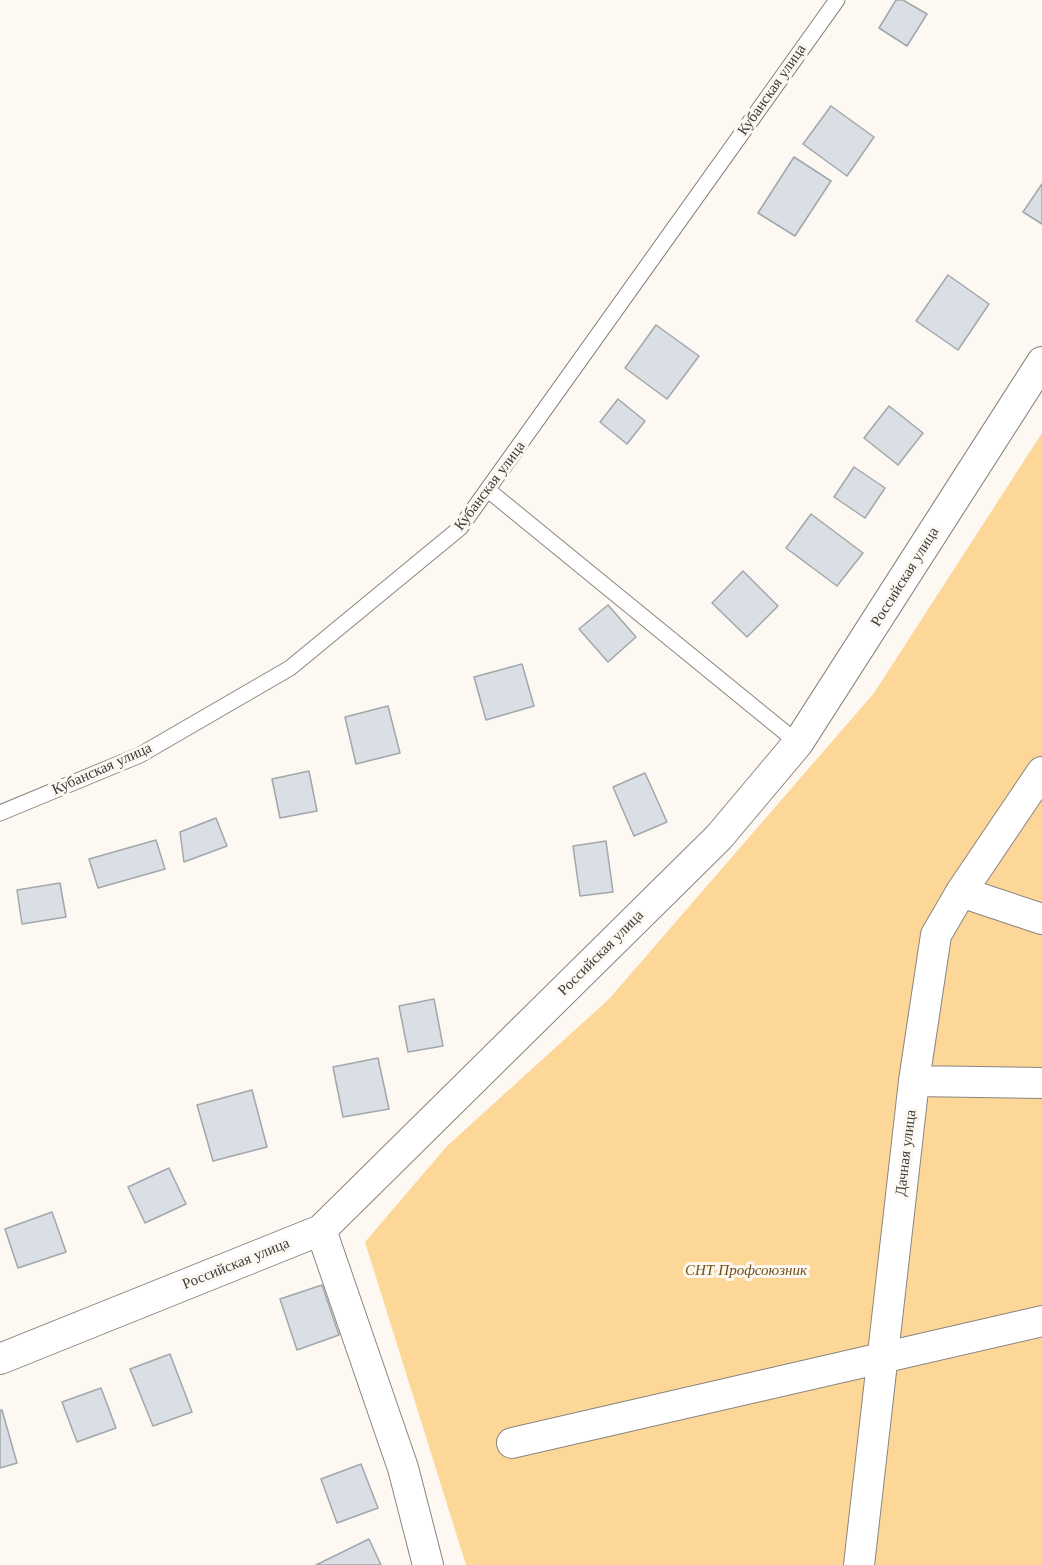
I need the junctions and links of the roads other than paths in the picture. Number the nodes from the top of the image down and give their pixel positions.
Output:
1 (837, 0) edge
2 (1042, 362) edge
3 (488, 490) junction
4 (798, 743) junction
5 (1042, 772) edge
6 (0, 813) edge
7 (961, 892) junction
8 (1042, 919) edge
9 (914, 1081) junction
10 (1042, 1083) edge
11 (321, 1230) junction
12 (1042, 1321) edge
13 (0, 1359) edge
14 (881, 1359) junction
15 (512, 1443) dead end
16 (428, 1565) edge
17 (859, 1565) edge

1 - 3 lane, Кубанская улица
2 - 4 street, Российская улица
3 - 4 lane
3 - 6 lane, Кубанская улица
4 - 11 street, Российская улица
5 - 7 street, Дачная улица
7 - 8 street
7 - 9 street, Дачная улица
9 - 10 street
9 - 14 street, Дачная улица
11 - 13 street, Российская улица
11 - 16 street
12 - 14 street
14 - 15 street
14 - 17 street, Дачная улица

